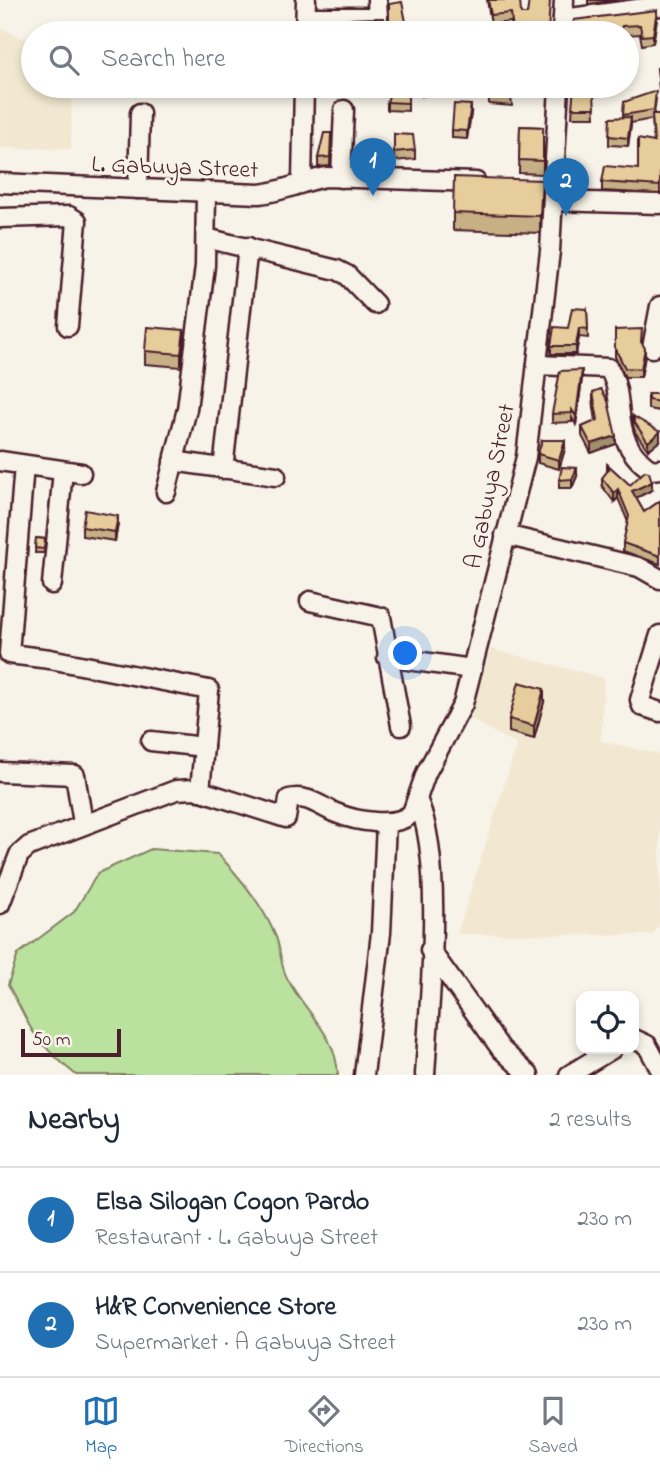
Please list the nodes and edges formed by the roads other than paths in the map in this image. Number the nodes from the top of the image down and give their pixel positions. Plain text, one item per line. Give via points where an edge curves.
1 (377, 0) edge
2 (564, 0) edge
3 (660, 6) edge
4 (306, 17) edge
5 (562, 21) edge
6 (586, 21) edge
7 (304, 98) edge
8 (558, 98) edge
9 (344, 110) dead end
10 (140, 113) dead end
11 (341, 178) junction
12 (302, 181) junction
13 (0, 183) edge
14 (499, 184) edge
15 (44, 185) junction
16 (138, 189) junction
17 (206, 191) junction
18 (549, 191) junction
19 (660, 204) edge
20 (45, 215) junction
21 (0, 218) edge
22 (206, 238) junction
23 (248, 247) junction
24 (375, 304) dead end
25 (660, 306) edge
26 (68, 326) dead end
27 (652, 348) dead end
28 (537, 365) junction
29 (0, 461) edge
30 (173, 461) junction
31 (24, 465) junction
32 (223, 469) junction
33 (660, 469) edge
34 (275, 476) dead end
35 (166, 492) dead end
36 (505, 535) junction
37 (660, 579) edge
38 (52, 584) dead end
39 (310, 601) dead end
40 (660, 635) edge
41 (387, 657) junction
42 (472, 669) junction
43 (660, 712) edge
44 (401, 726) dead end
45 (151, 741) dead end
46 (204, 747) junction
47 (0, 772) edge
48 (200, 791) junction
49 (417, 799) junction
50 (83, 823) junction
51 (386, 823) junction
52 (0, 904) edge
53 (430, 950) junction
54 (639, 1041) edge
55 (604, 1054) edge
56 (660, 1069) edge
57 (364, 1075) edge
58 (425, 1075) edge
59 (529, 1075) edge
60 (569, 1075) edge

1 - 4 street via 378,17
2 - 5 street
3 - 6 street
7 - 12 street
8 - 18 street, A Gabuya Street
9 - 11 street
10 - 16 street
11 - 12 street, L. Gabuya Street
11 - 14 street, L. Gabuya Street
12 - 17 street, L. Gabuya Street via 273,193
13 - 15 street, L. Gabuya Street
15 - 16 street, L. Gabuya Street
15 - 20 street
16 - 17 street, L. Gabuya Street
17 - 22 street
18 - 19 street
18 - 28 street, A Gabuya Street
20 - 21 street via 38,219
20 - 26 street via 74,217 78,225
22 - 23 street
22 - 30 street via 187,409
23 - 24 street via 337,270
23 - 32 street
25 - 27 street
28 - 33 street via 607,368 614,380 620,424 628,444 646,466
28 - 36 street, A Gabuya Street via 526,457
29 - 31 street
30 - 32 street
30 - 35 street
31 - 38 street via 72,472
31 - 46 street via 10,656 50,659 209,690
32 - 34 street
36 - 37 street via 639,567
36 - 42 street, A Gabuya Street
39 - 41 street via 381,617
40 - 43 street via 640,700 642,706
41 - 42 street
41 - 44 street
42 - 49 street, A Gabuya Street via 463,704
45 - 46 street
46 - 48 street
47 - 50 street via 75,775
48 - 50 street via 176,790
48 - 51 street via 286,818 293,798
49 - 51 street, A Gabuya Street via 408,817
49 - 53 street via 430,851
50 - 52 street via 19,855
51 - 57 street via 381,933
53 - 58 street
53 - 59 street via 501,1049
54 - 56 street via 647,1045
55 - 60 street

